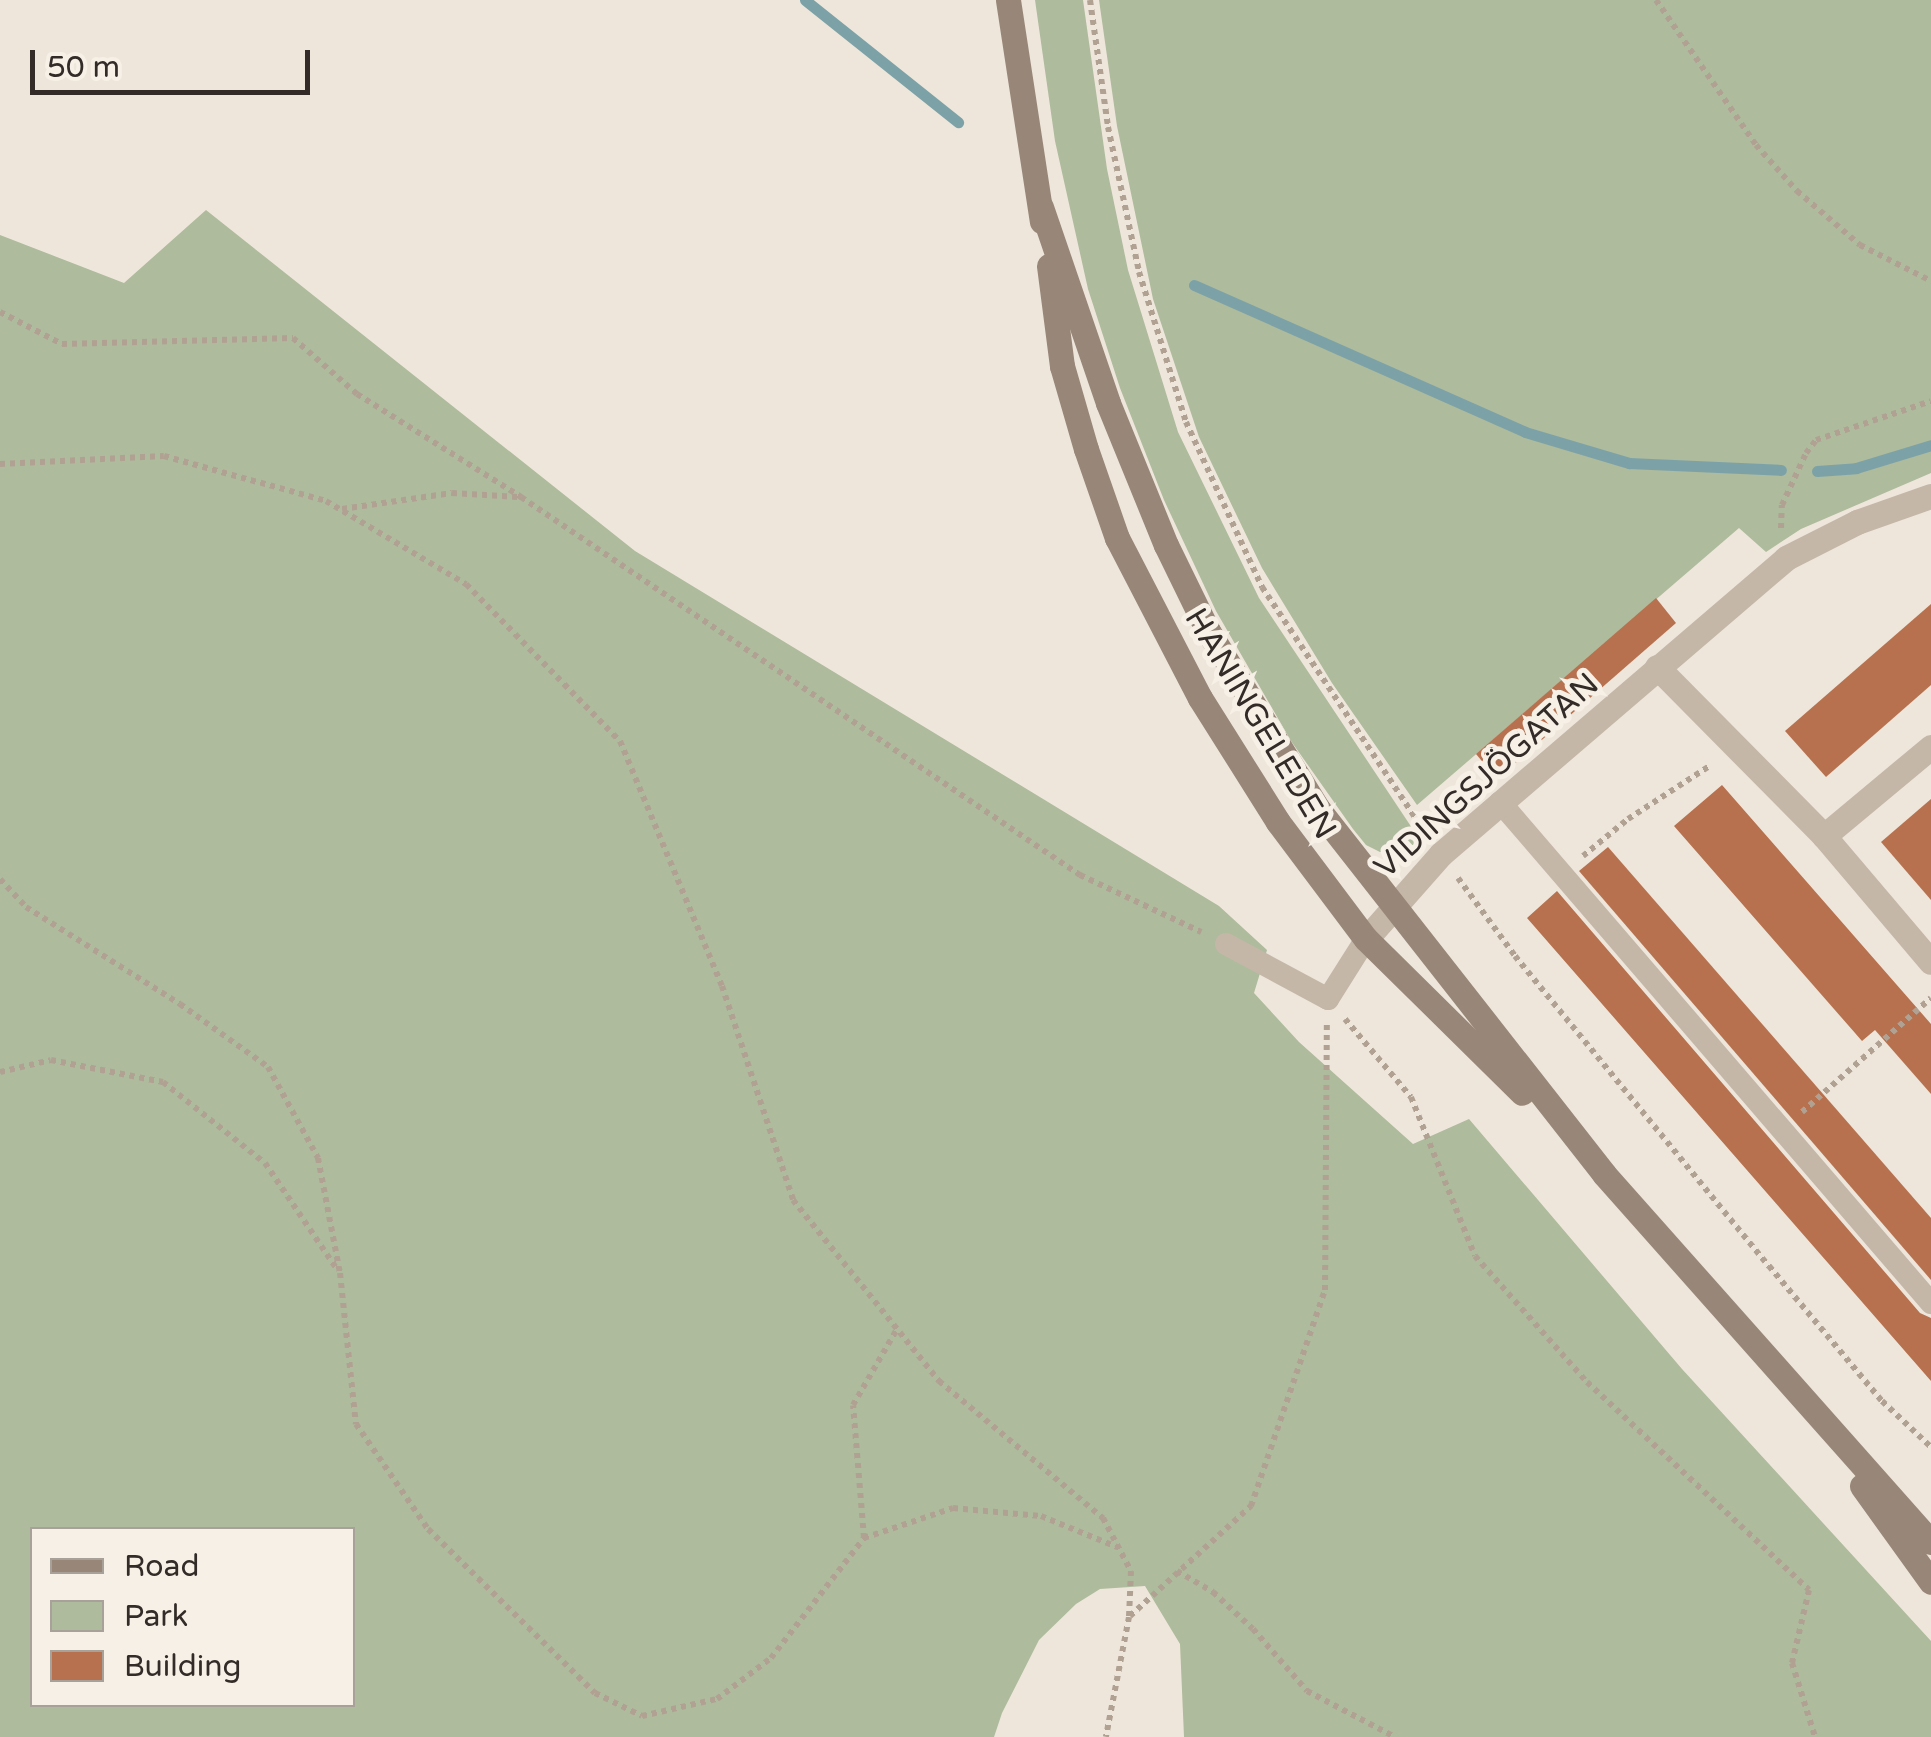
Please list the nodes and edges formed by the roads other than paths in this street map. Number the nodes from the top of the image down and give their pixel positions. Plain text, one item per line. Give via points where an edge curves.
1 (1008, 0) edge
2 (1040, 207) junction
3 (1931, 496) edge
4 (1657, 667) junction
5 (1931, 746) edge
6 (1500, 802) junction
7 (1824, 836) junction
8 (1391, 907) junction
9 (1366, 939) junction
10 (1226, 944) road end
11 (1931, 962) edge
12 (1604, 1174) junction
13 (1931, 1303) edge
14 (1782, 1377) junction
15 (1931, 1542) edge
16 (1931, 1582) edge

1 - 2 main road, HANINGELEDEN
2 - 8 main road, HANINGELEDEN via 1108,403 1208,632 1318,809
2 - 9 main road, HANINGELEDEN via 1062,366 1118,538 1235,758
3 - 4 street, VIDINGSJÖGATAN via 1857,522 1786,558
4 - 6 street, VIDINGSJÖGATAN
4 - 7 street
5 - 7 street
6 - 8 street, VIDINGSJÖGATAN
6 - 13 lane
7 - 11 street
8 - 9 street, VIDINGSJÖGATAN
8 - 12 main road, HANINGELEDEN
9 - 10 lane via 1328,999
9 - 12 main road, HANINGELEDEN
12 - 14 main road, HANINGELEDEN
14 - 15 main road, HANINGELEDEN
14 - 16 main road, HANINGELEDEN

